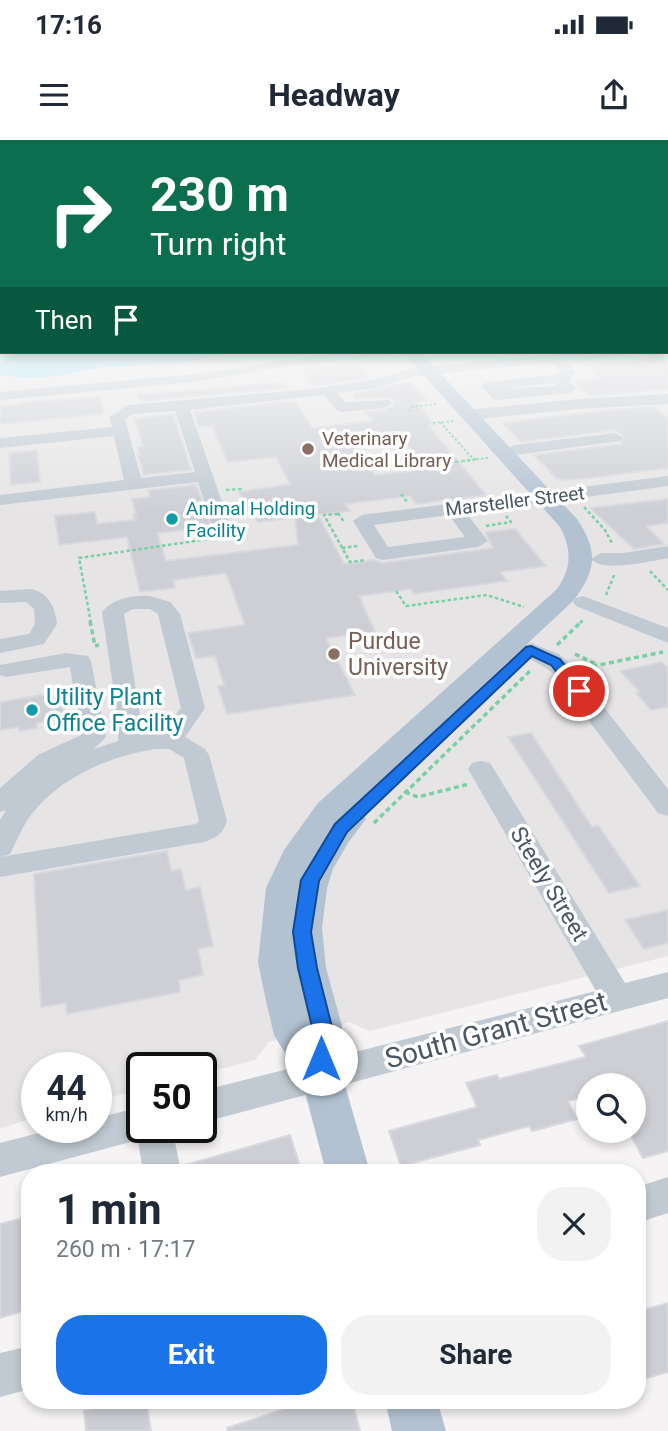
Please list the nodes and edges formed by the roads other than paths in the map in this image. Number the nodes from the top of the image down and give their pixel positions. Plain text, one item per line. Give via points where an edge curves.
1 (19, 394) edge
2 (289, 394) edge
3 (331, 394) edge
4 (455, 394) edge
5 (0, 396) edge
6 (668, 399) edge
7 (384, 402) dead end
8 (181, 406) junction
9 (341, 407) junction
10 (471, 416) junction
11 (351, 420) dead end
12 (120, 431) junction
13 (615, 438) dead end
14 (0, 443) edge
15 (514, 450) junction
16 (205, 476) junction
17 (668, 481) edge
18 (134, 484) junction
19 (560, 499) junction
20 (0, 500) edge
21 (459, 517) junction
22 (220, 522) dead end
23 (668, 552) edge
24 (611, 558) junction
25 (0, 597) edge
26 (590, 607) junction
27 (668, 636) edge
28 (544, 652) junction
29 (3, 658) edge
30 (168, 741) junction
31 (130, 746) junction
32 (476, 777) road end
33 (668, 807) edge
34 (6, 809) edge
35 (0, 846) edge
36 (0, 867) edge
37 (668, 985) edge
38 (617, 998) junction
39 (320, 1075) junction
40 (217, 1103) edge
41 (126, 1127) edge
42 (157, 1143) edge
43 (0, 1160) edge
44 (161, 1164) edge
45 (346, 1164) edge
46 (668, 1195) edge
47 (646, 1202) edge
48 (21, 1369) edge
49 (0, 1375) edge
50 (413, 1409) edge
51 (419, 1431) edge

1 - 5 street
2 - 8 street
3 - 9 street
4 - 10 main road
6 - 10 street
7 - 9 street
8 - 12 street via 128,410 117,417
8 - 16 street
9 - 11 street
10 - 15 main road
10 - 19 main road
12 - 14 street
12 - 18 street
13 - 15 street
15 - 19 main road
16 - 18 street
16 - 22 street
17 - 19 street, Marsteller Street
18 - 20 street
19 - 21 street, Marsteller Street
19 - 24 main road
19 - 39 main road via 583,551 576,581 329,811 288,878 277,962 294,1035
21 - 21 street, Marsteller Street via 478,541 383,554 367,528
23 - 24 street
24 - 26 main road via 595,580
25 - 29 street via 31,595 44,607 46,624 36,639
26 - 27 street
26 - 28 main road
28 - 33 street
28 - 39 main road via 341,828 310,880 302,932 322,1027
29 - 34 street via 80,661 94,737 30,774
30 - 31 street
30 - 31 street via 193,708 169,614 163,606 143,601 113,612 131,726
30 - 36 street via 196,755 214,821 211,827 204,832
31 - 34 street via 57,776
32 - 38 street, Steely Street
34 - 35 street
37 - 38 street, South Grant Street
38 - 39 street, South Grant Street
39 - 40 street, South Grant Street
39 - 45 main road
41 - 43 street
42 - 44 street
46 - 47 street
48 - 49 street
50 - 51 main road

